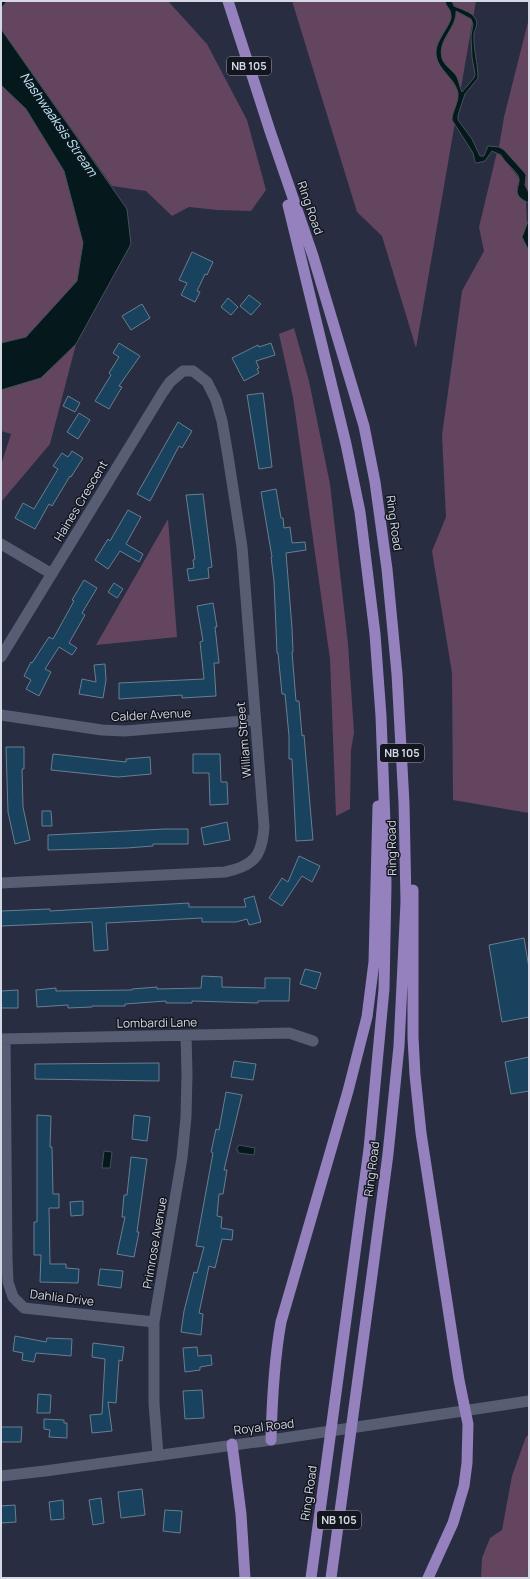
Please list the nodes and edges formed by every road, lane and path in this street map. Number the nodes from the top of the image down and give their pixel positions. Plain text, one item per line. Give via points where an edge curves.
1 (228, 1) edge
2 (270, 131) junction
3 (193, 371) joint
4 (1, 544) edge
5 (52, 574) junction
6 (1, 657) edge
7 (1, 715) edge
8 (381, 716) junction
9 (256, 720) junction
10 (404, 803) junction
11 (1, 883) edge
12 (186, 1035) junction
13 (3, 1039) edge
14 (313, 1041) dead end
15 (154, 1322) junction
16 (529, 1401) edge
17 (466, 1411) junction
18 (271, 1440) junction
19 (232, 1444) junction
20 (158, 1455) junction
21 (1, 1476) edge
22 (245, 1578) edge
23 (311, 1578) edge
24 (331, 1578) edge
25 (428, 1578) edge

1 - 2 highway, Ring Road / NB 105
2 - 8 highway, Ring Road / NB 105 via 360,512 375,634
2 - 10 highway, Ring Road / NB 105 via 313,256 364,426 387,569 397,674
3 - 5 street, Haines Crescent via 183,371 170,382
3 - 9 street, William Street via 207,382 222,421 242,547
4 - 5 street
5 - 6 street, Haines Crescent
7 - 9 street, Calder Avenue via 125,731
8 - 18 highway via 374,962 367,1017 281,1322 273,1380
8 - 23 highway, Ring Road / NB 105 via 386,854 384,989 369,1149
9 - 11 street, William Street via 263,843 255,859 240,869 225,872
10 - 17 highway via 413,890 415,1075 421,1133
10 - 24 highway, Ring Road / NB 105 via 406,902 399,1046 388,1154
12 - 13 street, Lombardi Lane
12 - 14 street, Lombardi Lane via 288,1033
12 - 15 street, Primrose Avenue via 187,1074 182,1158
13 - 15 street, Dahlia Drive via 7,1259 8,1282 12,1297 24,1308
15 - 20 street, Primrose Avenue via 154,1403
16 - 17 street, Royal Road
17 - 18 street, Royal Road
17 - 25 highway via 468,1440 464,1486 453,1523
18 - 19 street, Royal Road
19 - 20 street, Royal Road
19 - 22 highway via 241,1514
20 - 21 street, Royal Road

